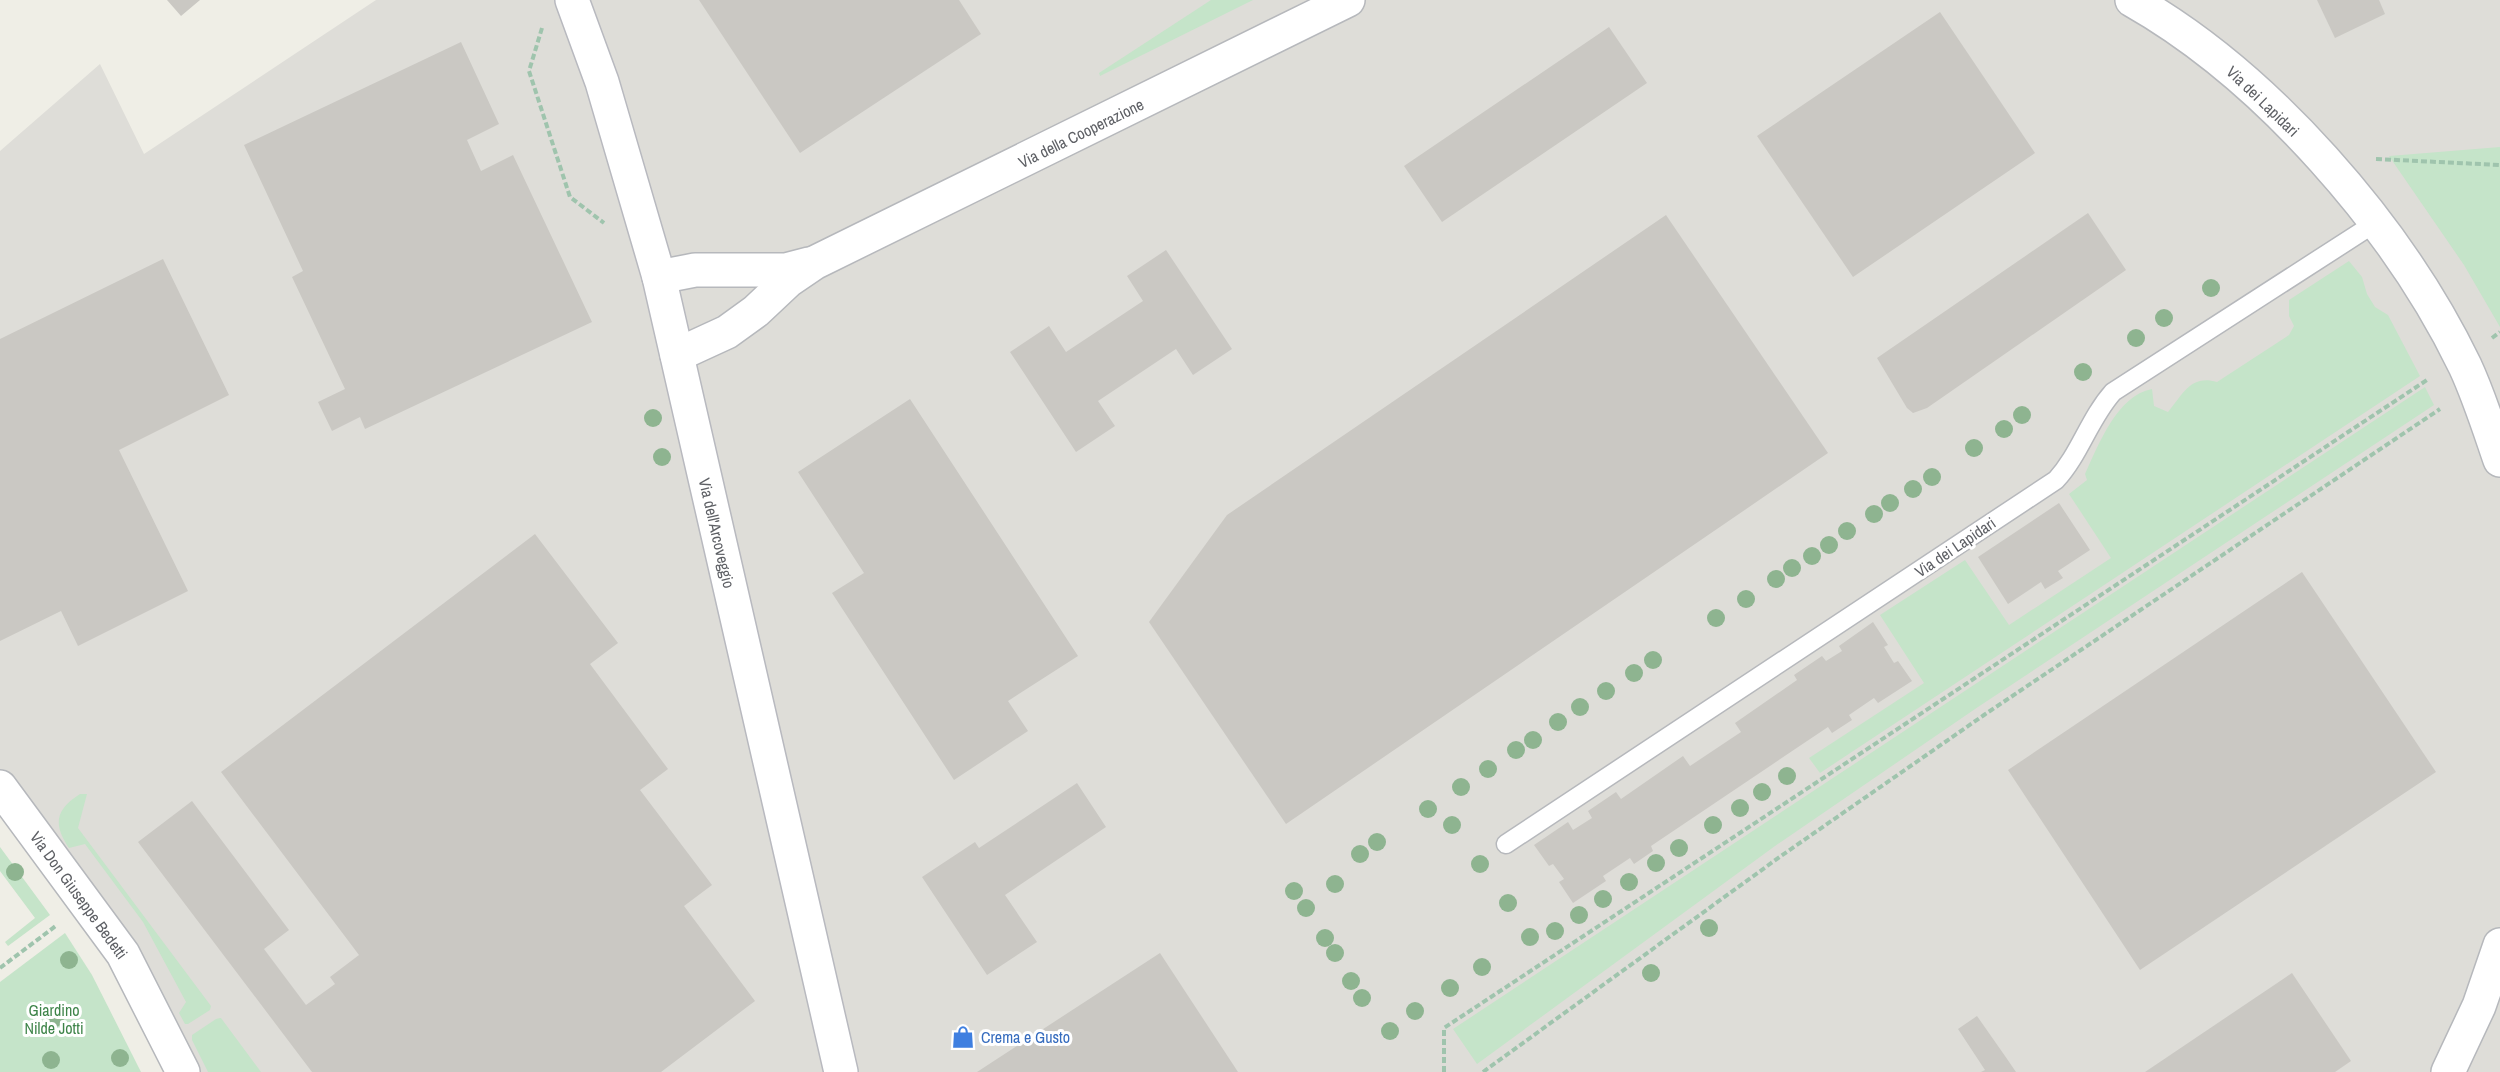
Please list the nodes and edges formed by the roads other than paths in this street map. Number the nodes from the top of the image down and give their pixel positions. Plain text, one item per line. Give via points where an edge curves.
1 (572, 0) edge
2 (1348, 0) edge
3 (2132, 0) edge
4 (2375, 223) junction
5 (814, 263) junction
6 (659, 277) junction
7 (677, 355) junction
8 (2500, 460) edge
9 (0, 787) edge
10 (1506, 844) dead end
11 (2500, 945) edge
12 (2489, 1008) edge
13 (183, 1072) edge
14 (841, 1072) edge
15 (2448, 1072) edge

1 - 6 street, Via dell'Arcoveggio via 602,82
2 - 5 street, Via della Cooperazione
3 - 4 street, Via dei Lapidari via 2210,51 2251,86 2336,174
4 - 8 street, Via dei Lapidari via 2412,274 2466,368
4 - 10 lane, Via dei Lapidari via 2113,392 2099,407 2069,466 2056,480
5 - 6 street, Via della Cooperazione via 786,270 715,268
5 - 7 street, Via della Cooperazione via 774,292 745,320
6 - 7 street, Via dell'Arcoveggio
7 - 14 street, Via dell'Arcoveggio
9 - 13 street, Via Don Giuseppe Bedetti via 123,954
11 - 12 street
12 - 15 street

